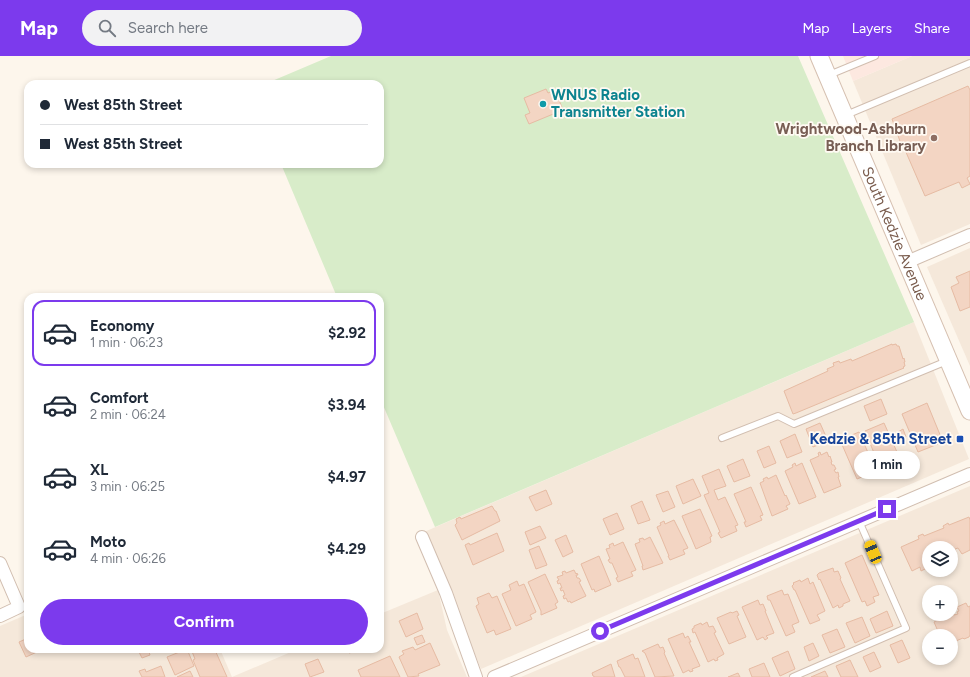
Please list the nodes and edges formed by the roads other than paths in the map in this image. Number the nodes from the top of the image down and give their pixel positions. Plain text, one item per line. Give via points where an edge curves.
1 (818, 56) edge
2 (875, 56) edge
3 (970, 63) edge
4 (827, 76) junction
5 (844, 116) junction
6 (970, 235) edge
7 (907, 262) junction
8 (948, 360) junction
9 (970, 411) edge
10 (722, 438) dead end
11 (970, 474) edge
12 (860, 521) junction
13 (422, 537) dead end
14 (0, 563) edge
15 (0, 616) edge
16 (476, 677) edge
17 (494, 677) edge
18 (793, 677) edge

1 - 4 main road, South Kedzie Avenue
2 - 4 lane
3 - 5 lane
4 - 5 main road, South Kedzie Avenue
5 - 7 main road, South Kedzie Avenue
6 - 7 street
7 - 8 main road, South Kedzie Avenue
8 - 9 main road, South Kedzie Avenue
8 - 10 lane via 794,424 778,416
11 - 12 street
12 - 17 street
12 - 18 lane via 906,628
13 - 16 street via 446,593
14 - 15 street via 19,607

